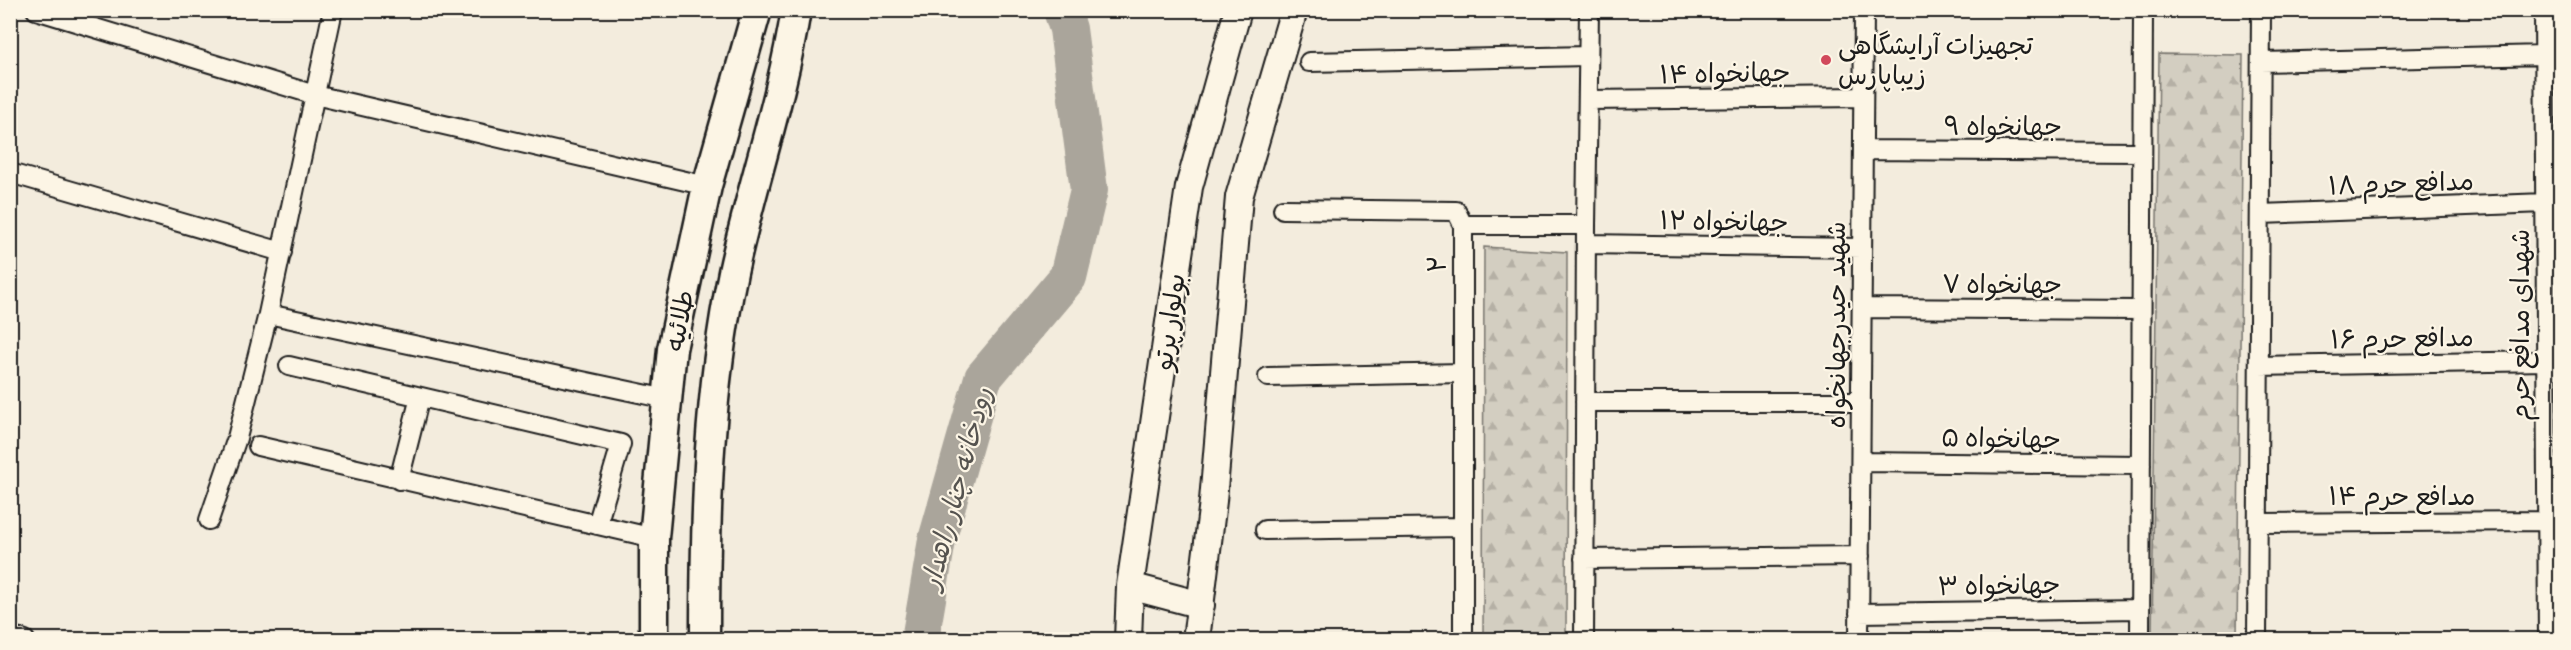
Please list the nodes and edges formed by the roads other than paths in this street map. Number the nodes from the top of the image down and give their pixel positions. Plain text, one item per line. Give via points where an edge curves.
1 (36, 10) edge
2 (333, 10) edge
3 (757, 10) edge
4 (796, 10) edge
5 (1238, 10) edge
6 (1294, 10) edge
7 (1589, 10) edge
8 (1864, 10) edge
9 (2143, 10) edge
10 (2261, 10) edge
11 (2544, 10) edge
12 (2544, 55) junction
13 (1588, 56) junction
14 (1309, 62) dead end
15 (2261, 62) junction
16 (315, 95) junction
17 (1863, 98) junction
18 (1588, 100) junction
19 (1863, 150) junction
20 (2142, 152) junction
21 (10, 173) edge
22 (707, 186) junction
23 (2545, 203) junction
24 (1283, 209) dead end
25 (2260, 214) junction
26 (1463, 225) junction
27 (1586, 225) junction
28 (1586, 244) junction
29 (1862, 248) junction
30 (282, 252) junction
31 (1862, 308) junction
32 (2141, 310) junction
33 (268, 314) junction
34 (2546, 361) junction
35 (289, 366) dead end
36 (2259, 366) junction
37 (1463, 373) junction
38 (1268, 377) dead end
39 (420, 397) junction
40 (667, 399) junction
41 (1585, 402) junction
42 (1861, 402) junction
43 (258, 446) dead end
44 (1860, 462) junction
45 (2141, 465) junction
46 (399, 480) junction
47 (209, 520) dead end
48 (2547, 521) junction
49 (2258, 523) junction
50 (597, 525) junction
51 (1463, 527) junction
52 (1265, 530) dead end
53 (654, 538) junction
54 (1860, 556) junction
55 (1584, 559) junction
56 (1130, 586) junction
57 (1201, 605) junction
58 (2140, 609) junction
59 (1859, 613) junction
60 (10, 635) edge
61 (25, 639) edge
62 (654, 639) edge
63 (705, 639) edge
64 (1128, 639) edge
65 (1196, 639) edge
66 (1463, 639) edge
67 (1584, 639) edge
68 (1859, 639) edge
69 (2140, 639) edge
70 (2257, 639) edge
71 (2547, 639) edge

1 - 16 street
2 - 16 street
3 - 22 main road, طلائیه
4 - 63 main road, طلائیه via 789,56 733,273 713,393 705,539
5 - 56 main road, بولوار پرتو via 1189,187
6 - 57 main road via 1239,197
7 - 13 street
8 - 17 street, شهید حیدرجهانخواه
9 - 20 street
10 - 15 street
11 - 12 street, شهدای مدافع حرم
12 - 15 street
12 - 23 street, شهدای مدافع حرم
13 - 14 street
13 - 18 street
15 - 25 street
16 - 22 street
16 - 30 street
17 - 18 street, جهانخواه ۱۴
17 - 19 street, شهید حیدرجهانخواه
18 - 27 street
19 - 20 street, جهانخواه ۹
19 - 29 street, شهید حیدرجهانخواه
20 - 32 street
21 - 30 street
22 - 40 main road, طلائیه via 672,349
23 - 25 street, مدافع حرم ۱۸
23 - 34 street, شهدای مدافع حرم
24 - 26 street via 1456,211
25 - 36 street
26 - 27 street, ۲
26 - 37 street, ۲
27 - 28 street
28 - 29 street, جهانخواه ۱۲
28 - 41 street
29 - 31 street, شهید حیدرجهانخواه
30 - 33 street
31 - 32 street, جهانخواه ۷
31 - 42 street, شهید حیدرجهانخواه
32 - 45 street
33 - 40 street
33 - 47 street via 237,438
34 - 36 street, مدافع حرم ۱۶
34 - 48 street, شهدای مدافع حرم
35 - 39 street
36 - 49 street
37 - 38 street
37 - 51 street, ۲
39 - 46 street
39 - 50 street via 621,444
40 - 53 main road, طلائیه
41 - 42 street
41 - 55 street
42 - 44 street, شهید حیدرجهانخواه
43 - 46 street
44 - 45 street, جهانخواه ۵
44 - 54 street, شهید حیدرجهانخواه
45 - 58 street
46 - 50 street
48 - 49 street, مدافع حرم ۱۴
48 - 71 street, شهدای مدافع حرم
49 - 70 street
50 - 53 street
51 - 52 street
51 - 66 street, ۲
53 - 62 main road, طلائیه
54 - 55 street
54 - 59 street, شهید حیدرجهانخواه
55 - 67 street
56 - 57 main road
56 - 64 main road, بولوار پرتو
57 - 65 main road
58 - 59 street, جهانخواه ۳
58 - 69 street
59 - 68 street, شهید حیدرجهانخواه
60 - 61 street

